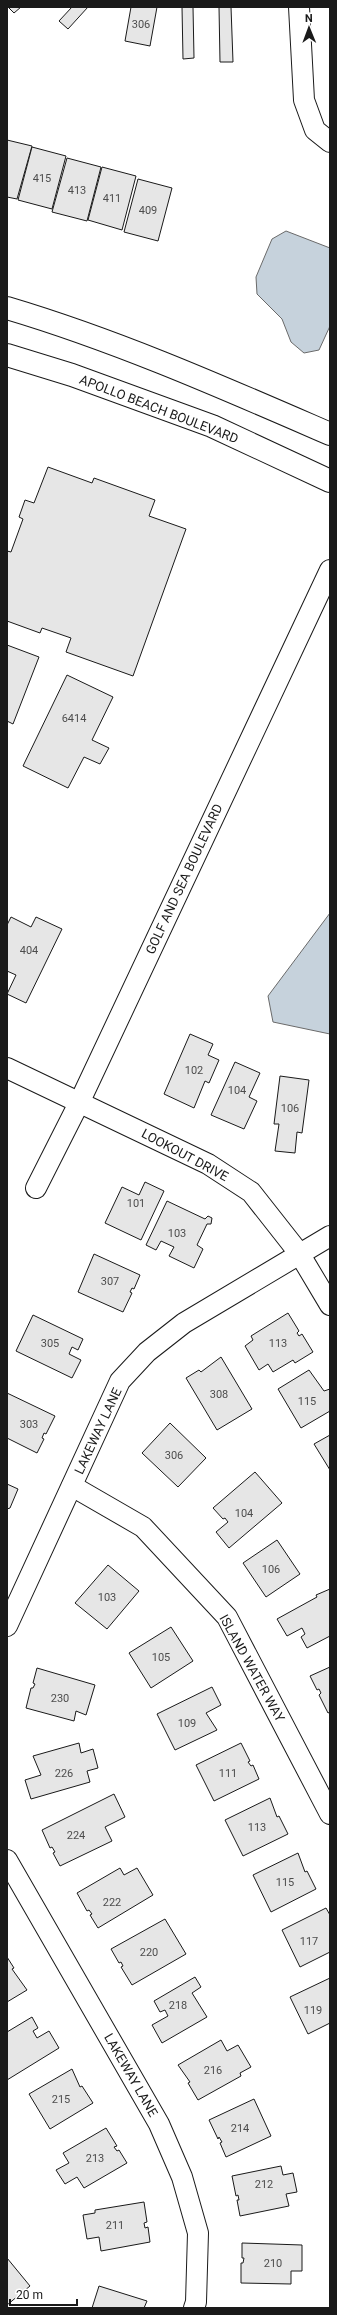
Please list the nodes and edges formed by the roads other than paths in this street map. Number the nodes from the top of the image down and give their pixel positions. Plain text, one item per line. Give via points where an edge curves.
1 (299, 7) edge
2 (322, 136) edge
3 (7, 308) edge
4 (7, 355) edge
5 (330, 434) edge
6 (330, 481) edge
7 (330, 570) edge
8 (7, 1068) edge
9 (80, 1101) junction
10 (36, 1188) dead end
11 (330, 1236) edge
12 (299, 1253) junction
13 (330, 1305) edge
14 (72, 1486) junction
15 (7, 1626) edge
16 (330, 1814) edge
17 (7, 1860) edge
18 (194, 2308) edge

1 - 2 street via 304,100
3 - 5 main road via 61,324 168,364
4 - 6 main road, APOLLO BEACH BOULEVARD via 72,375 212,426
7 - 9 street, GOLF AND SEA BOULEVARD
8 - 9 street, LOOKOUT DRIVE
9 - 10 street, GOLF AND SEA BOULEVARD
9 - 12 street, LOOKOUT DRIVE via 208,1164 251,1192
11 - 12 street, LAKEWAY LANE
12 - 13 street, LOOKOUT DRIVE
12 - 14 street, LAKEWAY LANE via 184,1323 147,1352 120,1381
14 - 15 street, LAKEWAY LANE
14 - 16 street, ISLAND WATER WAY via 143,1527 227,1617
17 - 18 street, LAKEWAY LANE via 159,2124 182,2177 198,2233

